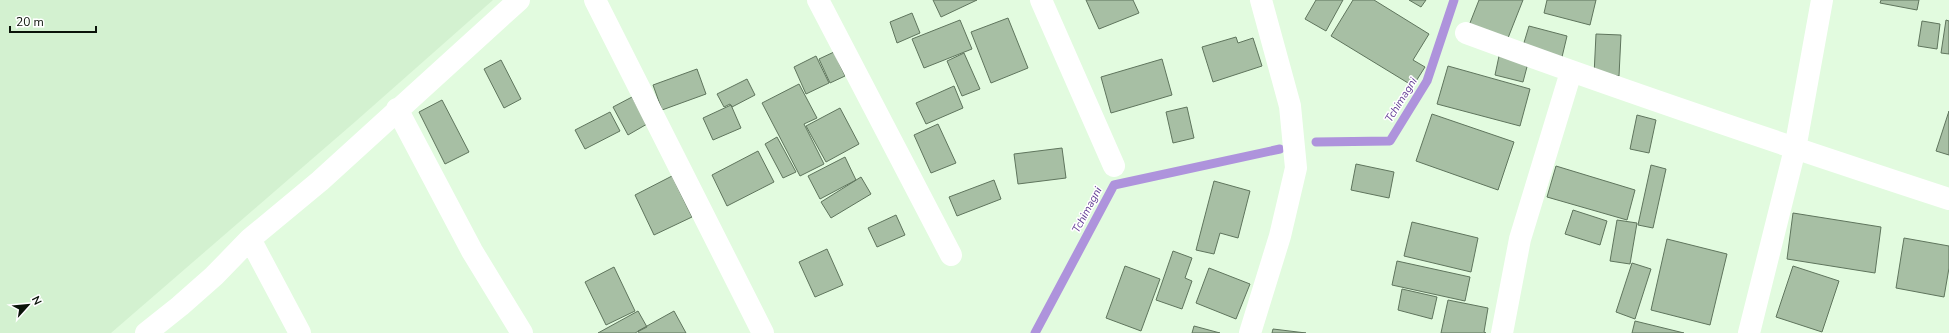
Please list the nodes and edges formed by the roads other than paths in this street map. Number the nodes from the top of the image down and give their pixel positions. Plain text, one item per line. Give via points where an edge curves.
1 (519, 0) edge
2 (595, 0) edge
3 (818, 0) edge
4 (1041, 0) edge
5 (1261, 0) edge
6 (1822, 0) edge
7 (1466, 34) dead end
8 (1571, 72) junction
9 (397, 109) junction
10 (1795, 149) junction
11 (1114, 166) dead end
12 (1949, 199) edge
13 (250, 239) junction
14 (951, 255) dead end
15 (146, 333) edge
16 (300, 333) edge
17 (522, 333) edge
18 (762, 333) edge
19 (1250, 333) edge
20 (1502, 333) edge
21 (1750, 333) edge

1 - 9 street
2 - 18 street
3 - 14 street
4 - 11 street
5 - 19 street via 1290,106 1296,168 1280,236
6 - 10 street
7 - 8 street
8 - 10 street
8 - 20 street via 1520,239
9 - 13 street via 320,180
9 - 17 street via 472,251
10 - 12 street
10 - 21 street
13 - 15 street via 180,306
13 - 16 street

